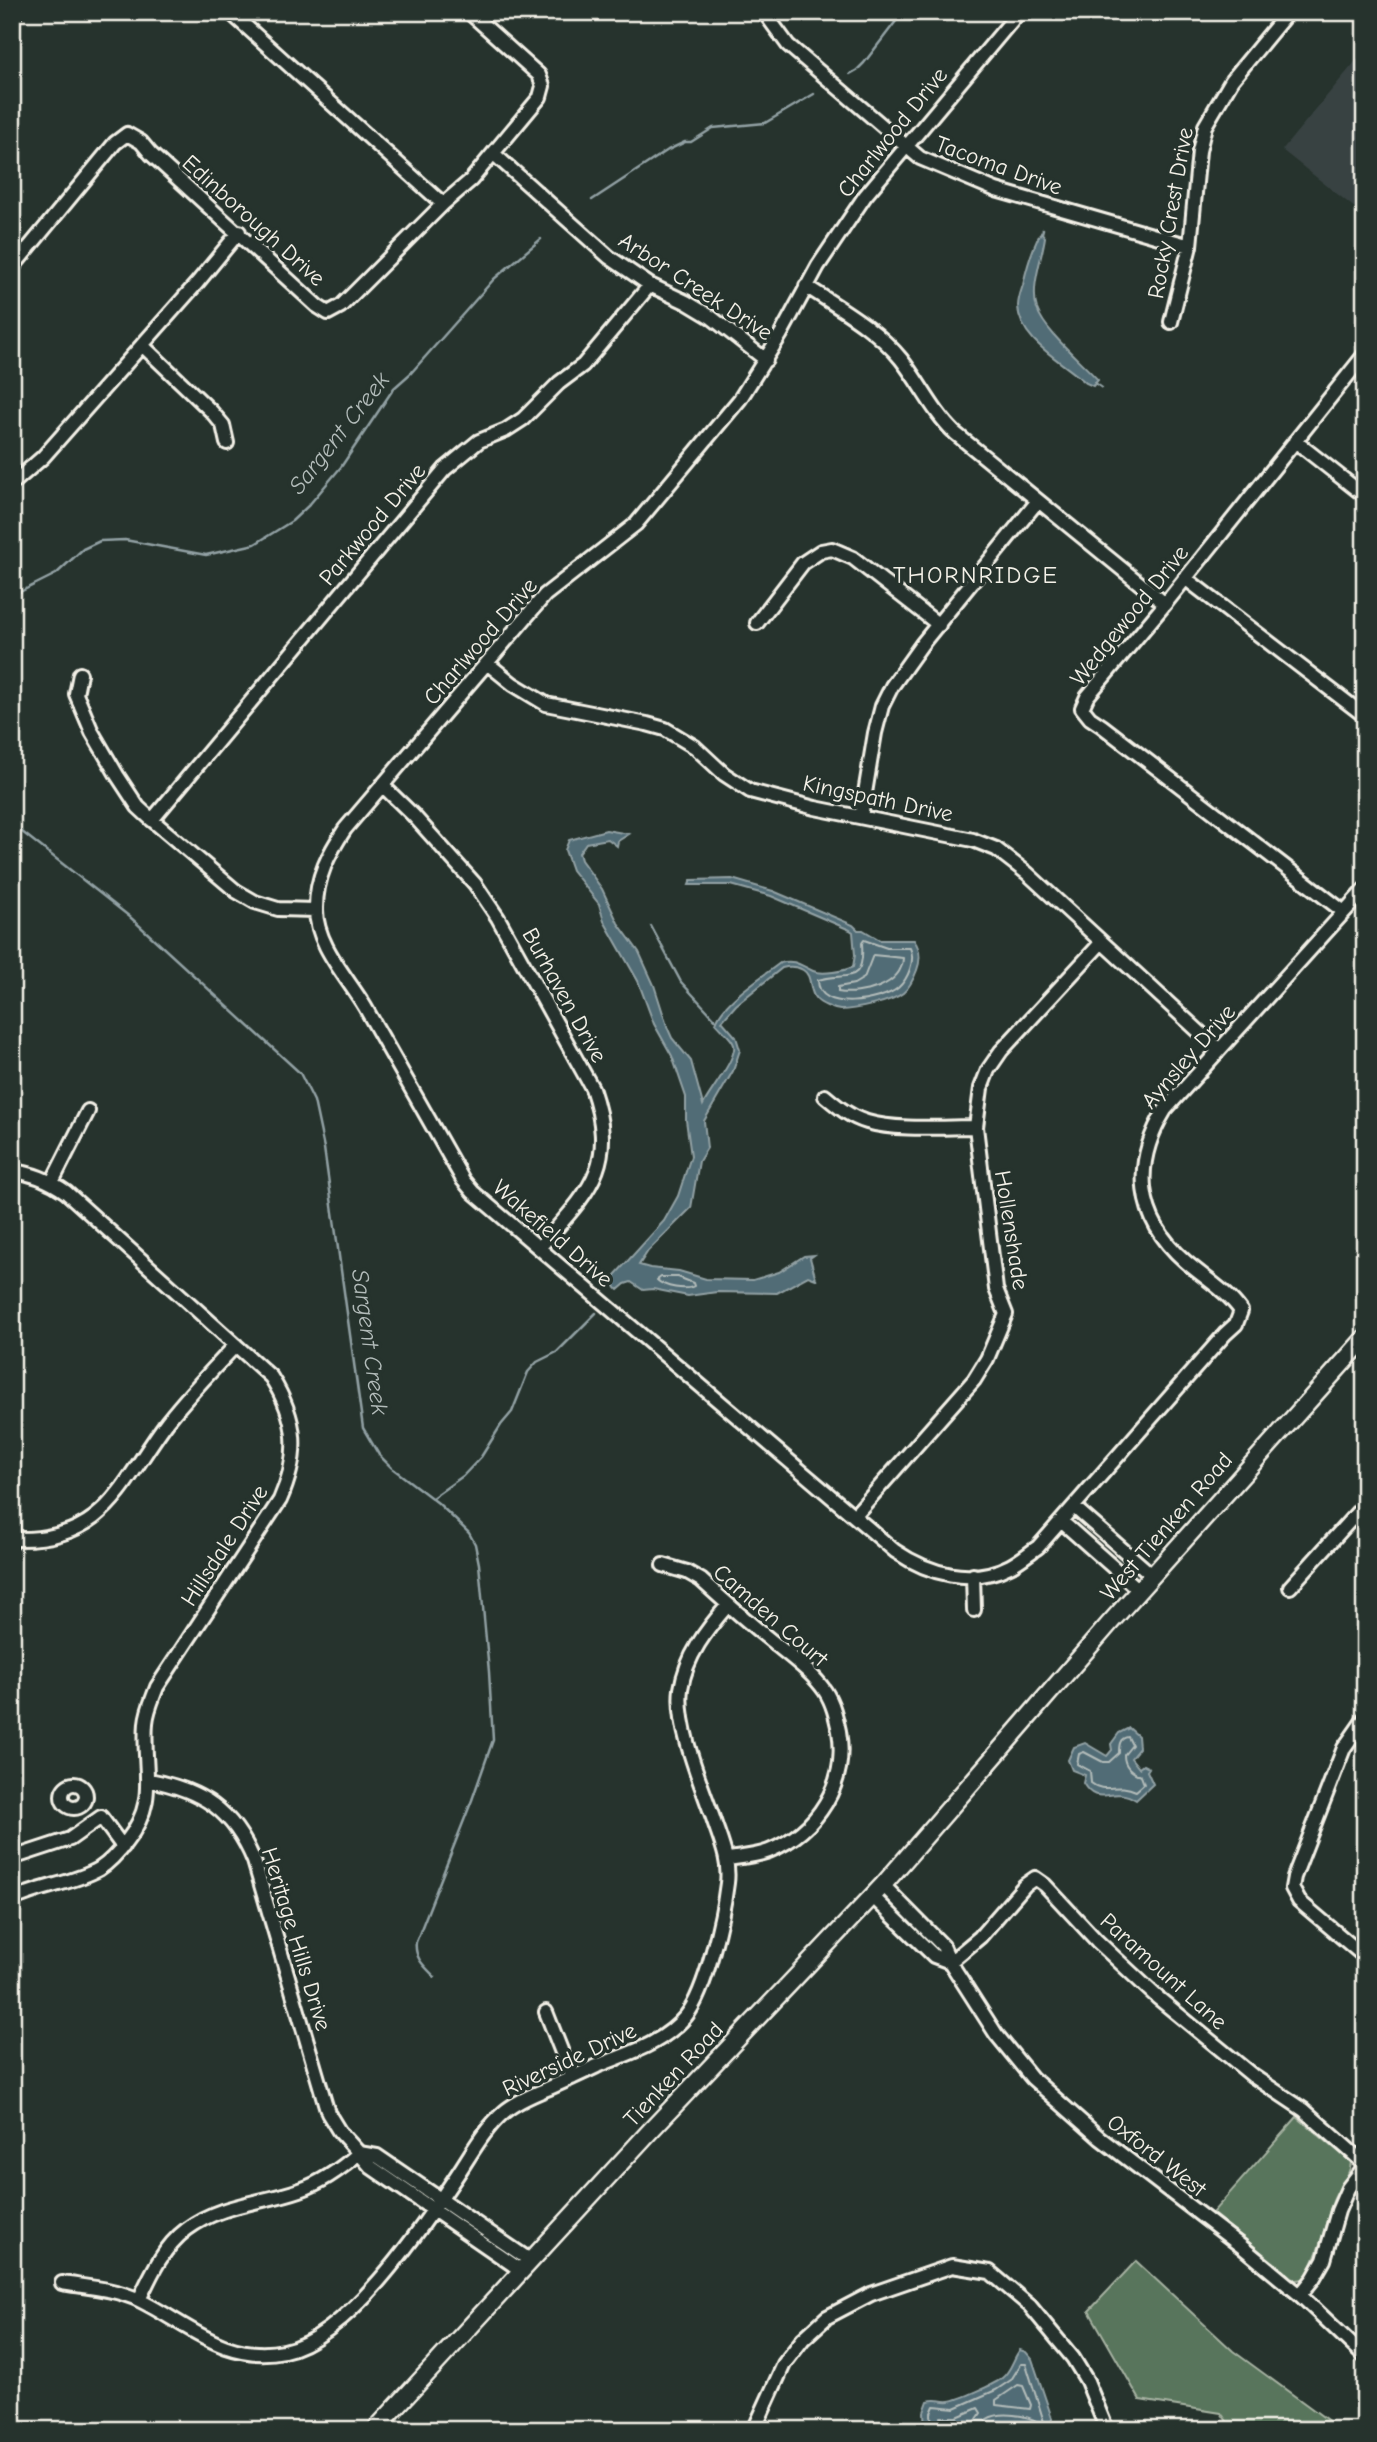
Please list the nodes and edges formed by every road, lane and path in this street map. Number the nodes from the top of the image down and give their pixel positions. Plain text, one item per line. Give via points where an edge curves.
1 (16, 12) edge
2 (230, 12) edge
3 (469, 12) edge
4 (764, 12) edge
5 (1019, 12) edge
6 (1288, 12) edge
7 (12, 18) edge
8 (906, 147) junction
9 (494, 154) junction
10 (443, 204) junction
11 (239, 232) junction
12 (1190, 246) junction
13 (12, 268) edge
14 (650, 285) junction
15 (806, 286) junction
16 (1171, 322) dead end
17 (142, 345) junction
18 (1365, 354) edge
19 (766, 360) junction
20 (1295, 441) junction
21 (228, 443) dead end
22 (12, 484) edge
23 (1365, 496) edge
24 (1037, 502) junction
25 (1185, 578) junction
26 (1165, 604) junction
27 (757, 623) dead end
28 (939, 625) junction
29 (488, 663) junction
30 (80, 674) dead end
31 (1365, 716) edge
32 (382, 785) junction
33 (861, 817) junction
34 (152, 820) junction
35 (1365, 889) edge
36 (315, 910) junction
37 (1344, 912) junction
38 (1101, 943) junction
39 (1219, 1050) junction
40 (825, 1096) dead end
41 (88, 1111) dead end
42 (976, 1127) junction
43 (12, 1171) edge
44 (52, 1182) junction
45 (539, 1248) junction
46 (236, 1345) junction
47 (1362, 1347) edge
48 (1365, 1504) edge
49 (1074, 1507) junction
50 (854, 1516) junction
51 (1061, 1521) junction
52 (12, 1522) edge
53 (13, 1541) edge
54 (663, 1565) dead end
55 (973, 1576) junction
56 (1153, 1576) junction
57 (1290, 1587) dead end
58 (1139, 1590) junction
59 (728, 1605) junction
60 (974, 1610) dead end
61 (1365, 1718) edge
62 (1003, 1746) joint
63 (149, 1780) junction
64 (86, 1799) dead end
65 (101, 1817) junction
66 (123, 1847) junction
67 (12, 1858) edge
68 (727, 1859) junction
69 (877, 1890) junction
70 (12, 1900) edge
71 (1365, 1957) edge
72 (950, 1962) junction
73 (546, 2012) dead end
74 (572, 2078) junction
75 (359, 2153) junction
76 (1365, 2165) edge
77 (437, 2205) junction
78 (527, 2266) junction
79 (62, 2283) dead end
80 (1300, 2295) junction
81 (139, 2300) junction
82 (1365, 2357) edge
83 (375, 2430) edge
84 (754, 2430) edge
85 (1107, 2430) edge

1 - 7 street
2 - 10 street
3 - 9 street, Edinborough Drive via 539,75 543,86 533,107
4 - 8 street, Tacoma Drive via 788,45
5 - 8 street, Charlwood Drive
6 - 12 street, Rocky Crest Drive via 1233,80 1205,126
8 - 12 street, Tacoma Drive via 920,158 996,190
8 - 15 street, Charlwood Drive via 845,224
9 - 10 street, Edinborough Drive
9 - 14 street, Arbor Creek Drive via 608,257
10 - 11 street, Edinborough Drive via 341,306 328,313
11 - 13 street, Edinborough Drive via 127,134
11 - 17 street
12 - 16 street, Rocky Crest Drive
14 - 19 street, Arbor Creek Drive via 695,307
14 - 34 street, Parkwood Drive via 583,365 523,419 464,451 446,469
15 - 19 street, Arbor Creek Drive
15 - 24 street via 883,339 920,384 942,421
17 - 21 street via 211,411 223,425
17 - 22 street via 43,457
18 - 20 street, Wedgewood Drive
19 - 29 street, Charlwood Drive via 740,399 636,524 545,595
20 - 23 street
20 - 25 street, Wedgewood Drive
24 - 26 street
24 - 28 street
25 - 26 street, Wedgewood Drive
25 - 31 street
26 - 37 street, Wedgewood Drive via 1087,696 1083,708 1090,718
27 - 28 street via 803,563 832,549 853,558
28 - 33 street via 899,675 882,706
29 - 32 street, Charlwood Drive
29 - 33 street, Kingspath Drive via 546,704 665,729 750,791
30 - 34 street via 76,694 89,724 117,775
32 - 36 street, Charlwood Drive via 330,852 319,878
32 - 45 street, Burhaven Drive via 475,884 592,1088 601,1115 599,1161 591,1184
33 - 38 street, Kingspath Drive via 996,849
34 - 36 street via 255,902 278,909
35 - 37 street, Aynsley Drive
36 - 45 street, Wakefield Drive via 336,967 360,998 463,1180
37 - 39 street, Aynsley Drive
38 - 39 street, Kingspath Drive
38 - 42 street, Hollenshade via 988,1070
39 - 49 street, Aynsley Drive via 1152,1131 1142,1183 1153,1221 1164,1239 1241,1311 1236,1324
40 - 42 street via 867,1122
41 - 44 street
42 - 50 street, Hollenshade via 996,1289 1006,1314 974,1380
43 - 44 street, Hillsdale Drive
44 - 46 street, Hillsdale Drive
45 - 50 street, Wakefield Drive
46 - 53 street via 168,1421 112,1502 91,1521 55,1537
46 - 63 street, Hillsdale Drive via 282,1393 294,1427 292,1465 280,1500 157,1687 146,1721
47 - 56 street, West Tienken Road
48 - 57 street
49 - 51 street, Aynsley Drive
49 - 56 street
50 - 55 street, Wakefield Drive via 914,1563 934,1572
51 - 55 street, Aynsley Drive via 1038,1547 1009,1566
51 - 58 street
52 - 53 street
54 - 59 street, Camden Court via 701,1580
55 - 60 street
56 - 58 street, West Tienken Road
58 - 62 street, West Tienken Road
59 - 68 street, Riverside Drive via 695,1649 686,1670 681,1705 690,1748
59 - 68 street, Camden Court via 814,1677 832,1705 841,1745 835,1786 816,1818 768,1851
61 - 71 street via 1344,1748 1292,1888 1299,1901
62 - 69 street, Tienken Road
63 - 66 street, Hillsdale Drive via 143,1814
63 - 75 street, Heritage Hills Drive via 200,1795 225,1814 246,1842 328,2113
64 - 65 street
65 - 66 street
65 - 67 street via 70,1839
66 - 70 street, Hillsdale Drive via 98,1869
68 - 74 street, Riverside Drive via 724,1899 702,1987 687,2015 663,2038
69 - 72 street, Oxford West via 934,1956
69 - 78 street, Tienken Road
72 - 76 street, Paramount Lane via 1035,1878 1157,1997 1253,2076 1304,2110
72 - 80 street, Oxford West via 1009,2053 1032,2078
73 - 74 street
74 - 77 street, Riverside Drive via 505,2111
75 - 77 street, Heritage Hills Drive via 377,2156
75 - 81 street via 318,2183 225,2210 186,2229 167,2249
76 - 80 street via 1338,2211 1324,2260
77 - 78 street, Heritage Hills Drive
77 - 81 street, Riverside Drive via 342,2318 295,2348 241,2353 205,2339
78 - 83 street, Tienken Road
79 - 81 street, Riverside Drive
80 - 82 street, Oxford West
84 - 85 street via 784,2364 827,2317 871,2294 952,2266 990,2272 1030,2306 1073,2358

